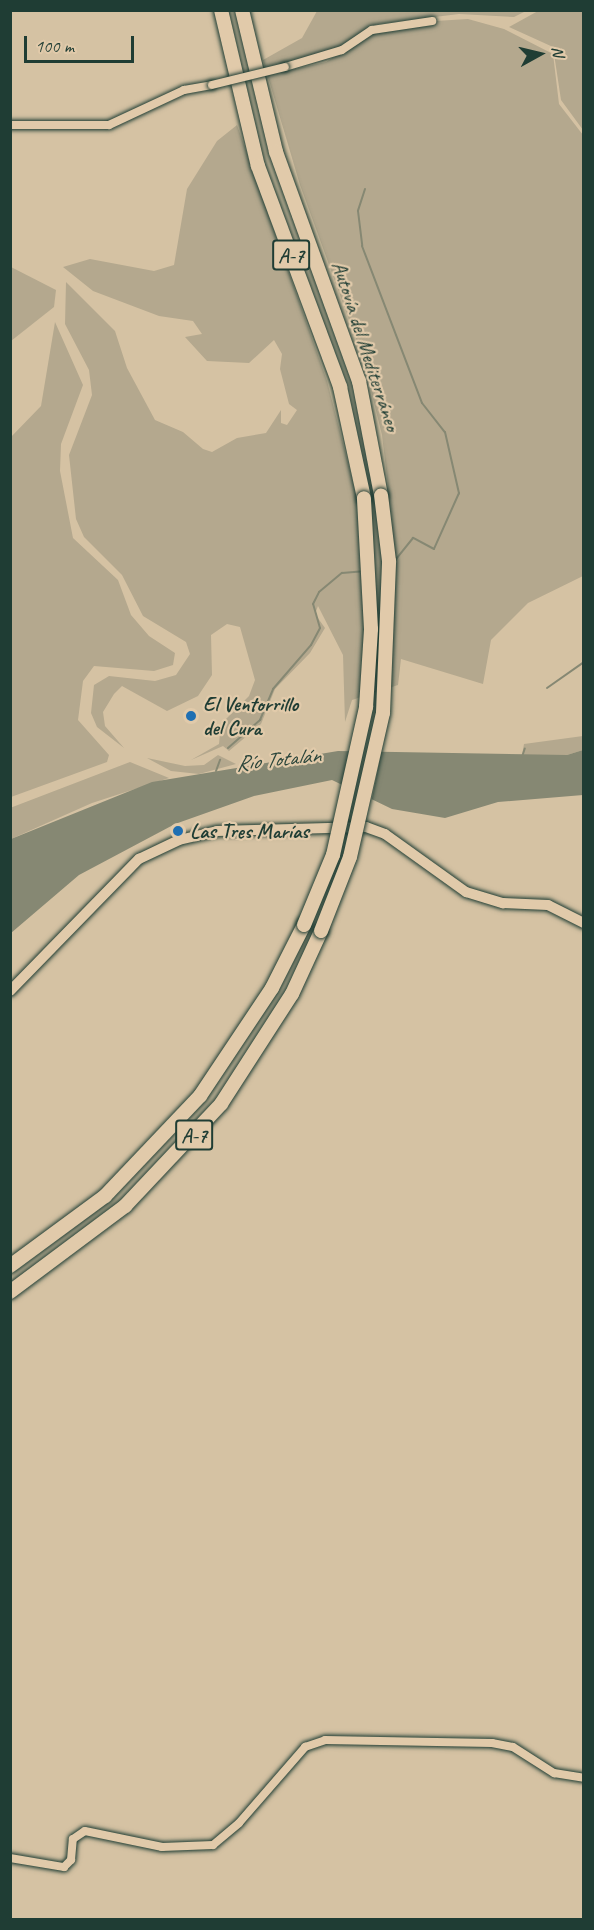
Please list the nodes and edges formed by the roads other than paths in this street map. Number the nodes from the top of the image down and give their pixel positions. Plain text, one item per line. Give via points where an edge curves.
1 (221, 10) edge
2 (242, 10) edge
3 (432, 21) dead end
4 (11, 126) edge
5 (584, 923) edge
6 (10, 991) edge
7 (10, 1266) edge
8 (10, 1292) edge
9 (584, 1778) edge
10 (10, 1858) edge

1 - 7 highway, Autovía del Mediterráneo / A-7, bridge via 258,166 340,387 364,498 371,629 366,707 333,855 272,988 200,1096 105,1196
2 - 8 highway, Autovía del Mediterráneo / A-7, bridge via 276,152 360,381 389,561 383,713 350,857 292,994 221,1104 125,1206
3 - 4 street, bridge via 372,30 342,50 285,68 184,90 109,125
5 - 6 street via 548,905 503,903 466,892 386,834 357,826 193,835 154,850 125,870
9 - 10 street via 554,1773 513,1747 492,1743 325,1740 305,1747 213,1845 162,1847 85,1831 73,1839 71,1860 64,1867

